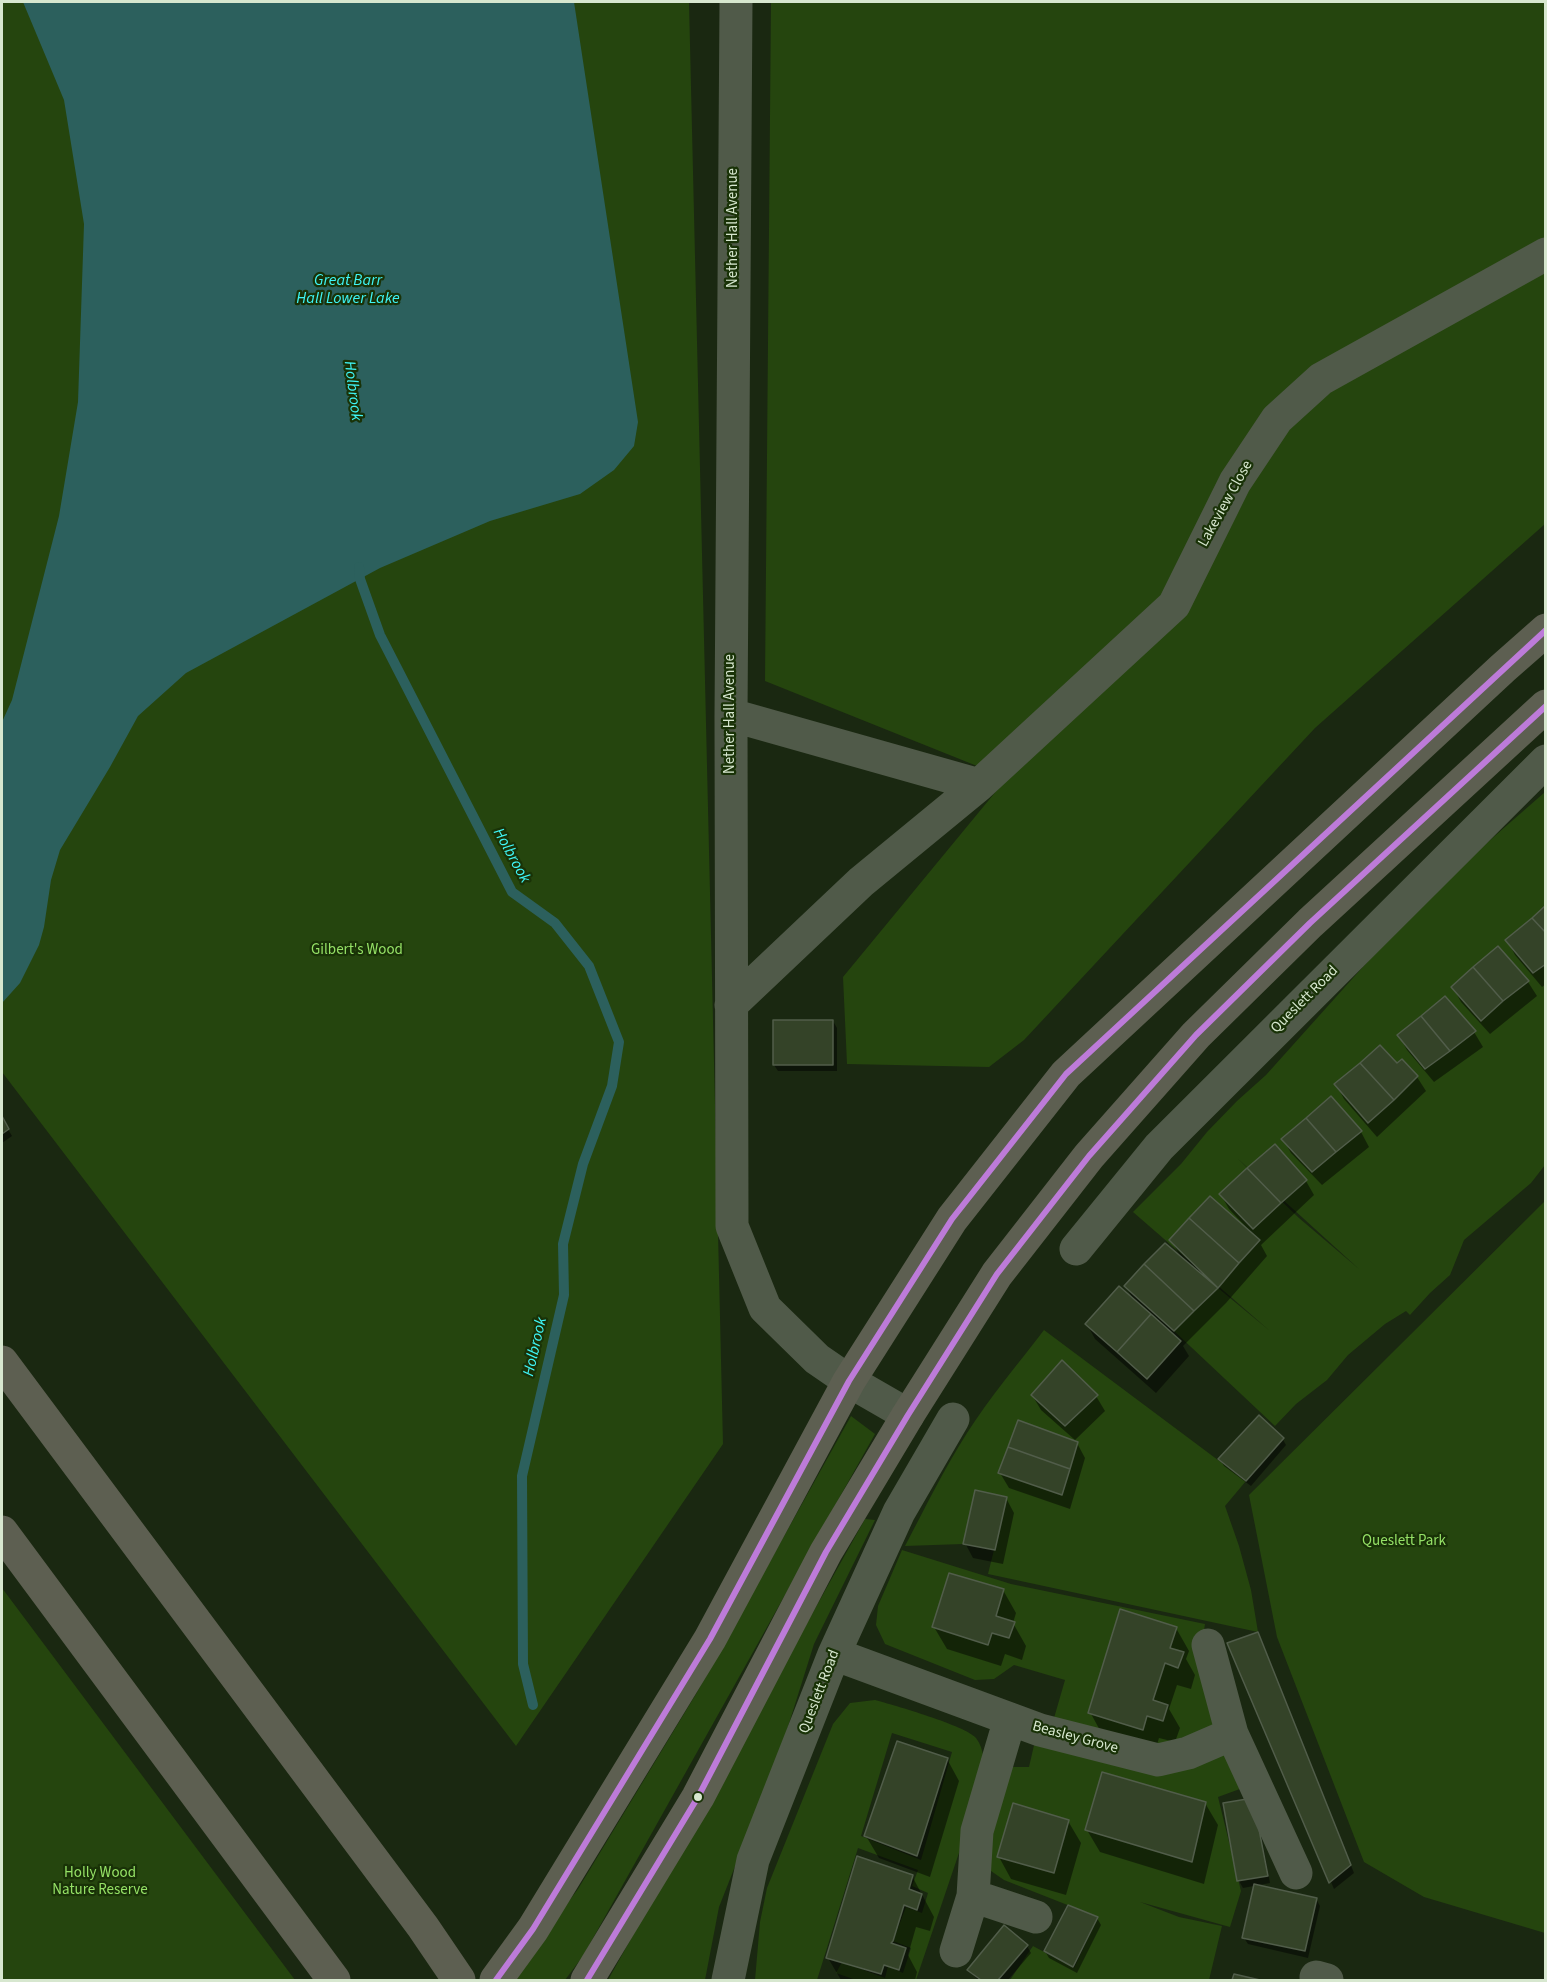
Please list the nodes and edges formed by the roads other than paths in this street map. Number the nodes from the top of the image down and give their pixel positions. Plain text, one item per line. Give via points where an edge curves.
1 (736, 2) edge
2 (1545, 254) edge
3 (1545, 630) edge
4 (1545, 706) edge
5 (731, 715) junction
6 (1545, 761) edge
7 (979, 785) junction
8 (731, 1005) junction
9 (1076, 1249) dead end
10 (2, 1362) edge
11 (849, 1381) junction
12 (908, 1415) junction
13 (953, 1419) dead end
14 (2, 1532) edge
15 (1208, 1645) dead end
16 (834, 1654) junction
17 (1010, 1719) junction
18 (1232, 1734) junction
19 (1296, 1873) dead end
20 (973, 1896) junction
21 (1036, 1917) dead end
22 (956, 1951) dead end
23 (334, 1980) edge
24 (459, 1980) edge
25 (496, 1980) edge
26 (587, 1980) edge
27 (728, 1980) edge

1 - 5 street, Nether Hall Avenue
2 - 7 street, Lakeview Close via 1321,379 1277,419 1235,482 1174,605
3 - 11 highway via 1066,1074 952,1219
4 - 12 highway via 1310,922 1196,1035 1089,1156 997,1274
5 - 7 street
5 - 8 street, Nether Hall Avenue
6 - 9 street, Queslett Road via 1159,1147
7 - 8 street, Lakeview Close via 861,882
8 - 11 street, Nether Hall Avenue via 732,1226 765,1308 817,1359
10 - 24 highway
11 - 12 street, Nether Hall Avenue
11 - 25 highway via 710,1639 533,1929
12 - 26 highway via 826,1552 698,1797
13 - 16 street, Queslett Road via 899,1512
14 - 23 highway
15 - 18 street
16 - 17 street, Beasley Grove
16 - 27 street, Queslett Road via 753,1860
17 - 18 street, Beasley Grove via 1158,1760 1188,1753
17 - 20 street via 977,1831
18 - 19 street
20 - 21 street
20 - 22 street

